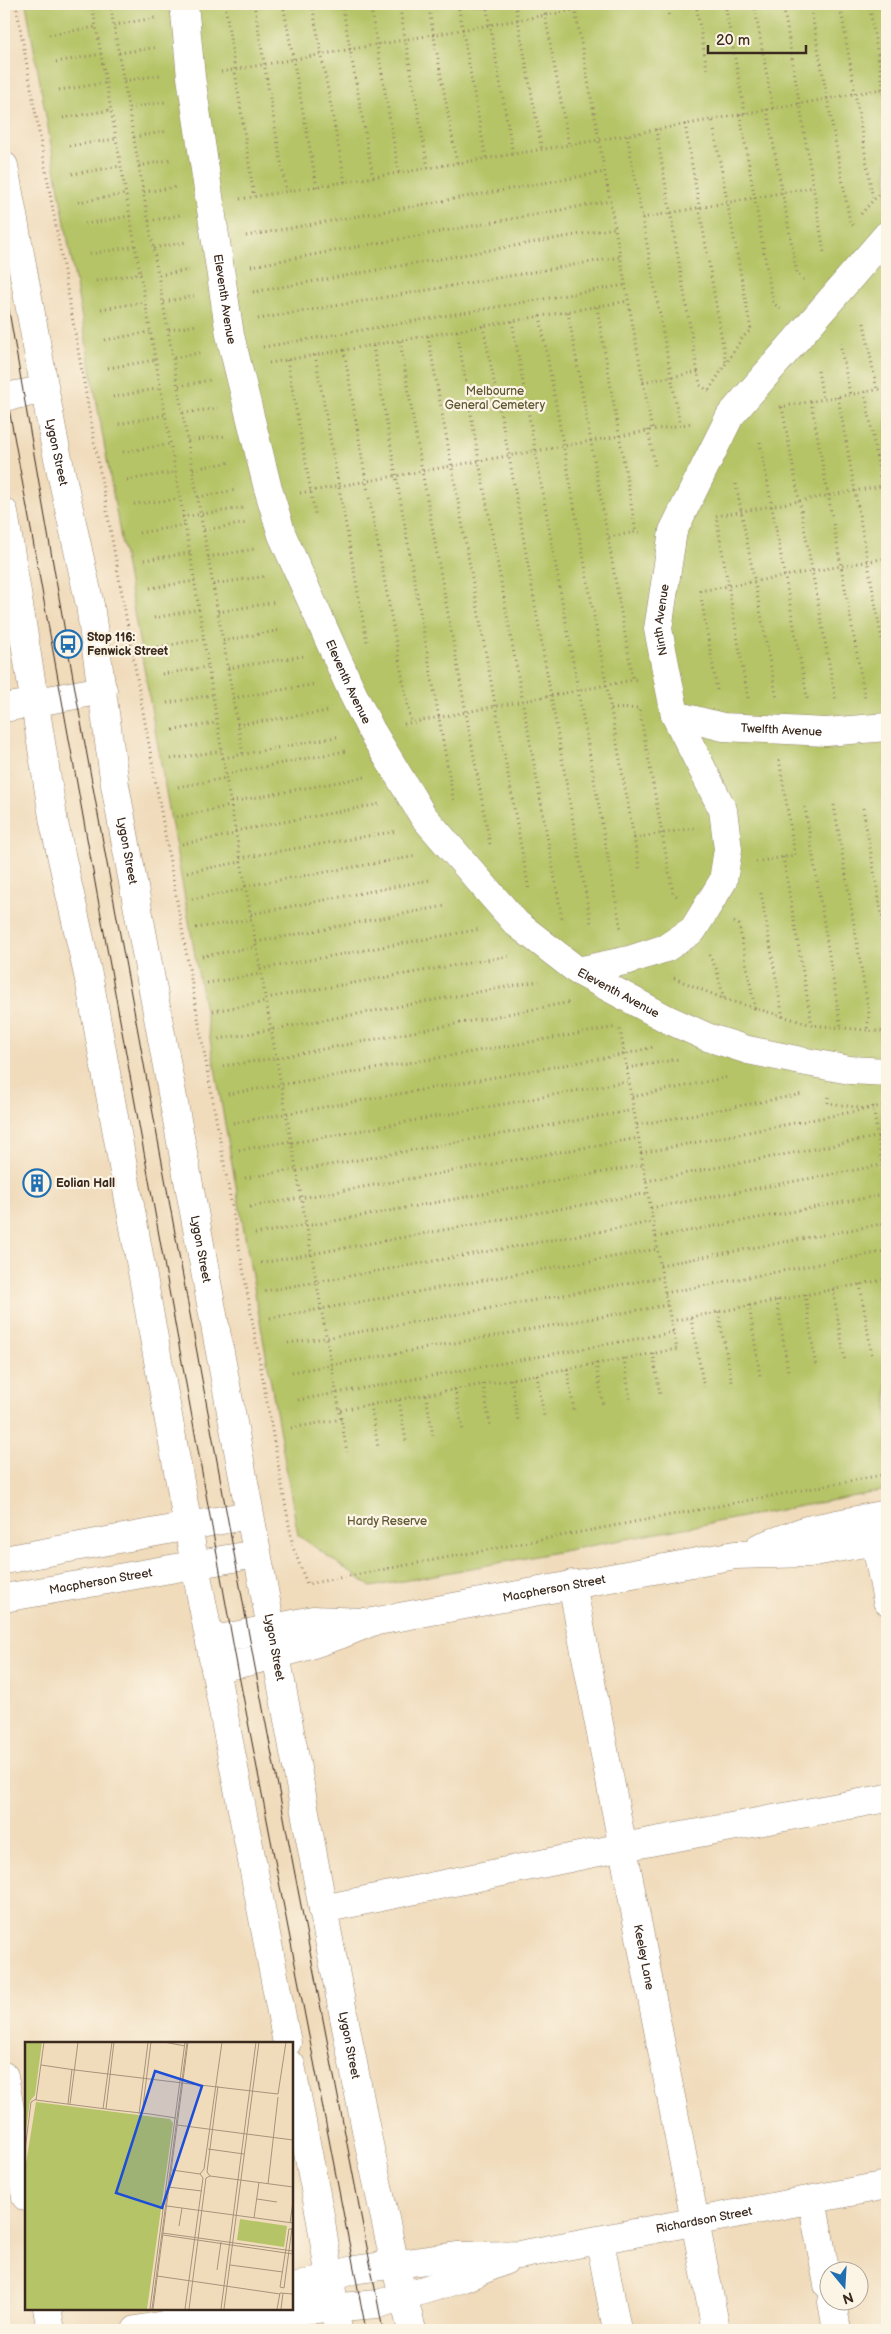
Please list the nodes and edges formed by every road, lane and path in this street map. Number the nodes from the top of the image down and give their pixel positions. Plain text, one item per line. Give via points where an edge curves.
1 (16, 4) edge
2 (63, 4) edge
3 (92, 4) edge
4 (110, 4) edge
5 (225, 4) edge
6 (254, 4) edge
7 (283, 4) edge
8 (312, 4) edge
9 (342, 4) edge
10 (370, 4) edge
11 (399, 4) edge
12 (428, 4) edge
13 (458, 4) edge
14 (486, 4) edge
15 (515, 4) edge
16 (543, 4) edge
17 (574, 4) edge
18 (667, 4) edge
19 (696, 4) edge
20 (725, 4) edge
21 (754, 4) edge
22 (783, 4) edge
23 (810, 4) edge
24 (840, 4) edge
25 (869, 4) edge
26 (45, 7) dead end
27 (184, 9) edge
28 (575, 10) junction
29 (545, 16) junction
30 (669, 18) dead end
31 (518, 20) junction
32 (114, 25) junction
33 (490, 25) junction
34 (96, 27) junction
35 (462, 30) junction
36 (49, 35) dead end
37 (434, 35) junction
38 (405, 40) junction
39 (188, 41) junction
40 (378, 45) junction
41 (350, 50) junction
42 (119, 53) junction
43 (101, 54) junction
44 (322, 54) junction
45 (293, 60) junction
46 (56, 62) dead end
47 (264, 64) junction
48 (707, 69) dead end
49 (236, 70) junction
50 (178, 75) junction
51 (124, 81) junction
52 (106, 82) junction
53 (886, 88) edge
54 (59, 90) dead end
55 (855, 94) junction
56 (826, 99) junction
57 (171, 102) dead end
58 (799, 104) junction
59 (129, 108) junction
60 (767, 109) junction
61 (773, 109) junction
62 (887, 109) edge
63 (111, 110) junction
64 (740, 114) junction
65 (745, 114) junction
66 (63, 118) dead end
67 (712, 120) junction
68 (685, 124) junction
69 (656, 129) junction
70 (176, 130) dead end
71 (627, 135) junction
72 (134, 137) junction
73 (116, 139) junction
74 (599, 140) junction
75 (569, 145) junction
76 (68, 146) dead end
77 (542, 150) junction
78 (513, 154) junction
79 (182, 158) dead end
80 (486, 159) junction
81 (457, 164) junction
82 (4, 166) edge
83 (121, 166) junction
84 (139, 166) junction
85 (428, 168) junction
86 (605, 172) junction
87 (399, 173) junction
88 (72, 174) dead end
89 (373, 177) junction
90 (345, 182) junction
91 (887, 185) edge
92 (178, 186) dead end
93 (317, 187) junction
94 (814, 188) junction
95 (144, 192) junction
96 (286, 192) junction
97 (783, 193) junction
98 (126, 194) junction
99 (254, 197) junction
100 (754, 198) junction
101 (873, 200) junction
102 (610, 201) junction
103 (78, 202) dead end
104 (727, 203) junction
105 (209, 204) junction
106 (699, 208) junction
107 (671, 213) junction
108 (130, 216) junction
109 (642, 218) junction
110 (85, 224) dead end
111 (852, 225) junction
112 (615, 228) junction
113 (858, 230) dead end
114 (887, 235) edge
115 (240, 237) dead end
116 (194, 241) dead end
117 (136, 246) junction
118 (154, 248) junction
119 (824, 252) dead end
120 (90, 254) dead end
121 (620, 257) junction
122 (246, 267) dead end
123 (191, 269) dead end
124 (141, 273) junction
125 (158, 275) junction
126 (96, 281) dead end
127 (625, 285) junction
128 (811, 288) dead end
129 (244, 294) dead end
130 (200, 296) dead end
131 (145, 302) junction
132 (164, 302) junction
133 (628, 302) junction
134 (597, 306) junction
135 (100, 309) dead end
136 (568, 312) junction
137 (786, 314) dead end
138 (540, 316) junction
139 (249, 321) dead end
140 (512, 321) junction
141 (864, 323) dead end
142 (202, 324) dead end
143 (483, 326) junction
144 (169, 330) junction
145 (457, 331) junction
146 (150, 332) junction
147 (428, 336) junction
148 (105, 340) dead end
149 (400, 341) junction
150 (840, 344) dead end
151 (373, 346) junction
152 (262, 347) dead end
153 (344, 350) junction
154 (207, 352) dead end
155 (316, 355) junction
156 (174, 358) junction
157 (155, 360) junction
158 (287, 360) junction
159 (726, 363) junction
160 (268, 364) dead end
161 (108, 368) dead end
162 (818, 371) dead end
163 (698, 372) junction
164 (671, 377) junction
165 (214, 380) dead end
166 (643, 382) junction
167 (179, 386) junction
168 (160, 388) junction
169 (887, 388) edge
170 (44, 390) junction
171 (877, 390) junction
172 (708, 391) junction
173 (865, 392) junction
174 (850, 394) junction
175 (4, 397) edge
176 (113, 397) dead end
177 (838, 397) junction
178 (823, 399) junction
179 (811, 401) junction
180 (722, 405) junction
181 (226, 406) dead end
182 (782, 407) junction
183 (184, 413) junction
184 (164, 415) junction
185 (119, 424) dead end
186 (680, 425) junction
187 (650, 430) junction
188 (230, 435) dead end
189 (619, 436) junction
190 (188, 441) junction
191 (591, 441) junction
192 (760, 442) dead end
193 (170, 444) junction
194 (563, 446) junction
195 (535, 451) junction
196 (123, 452) dead end
197 (509, 456) junction
198 (258, 458) junction
199 (479, 461) junction
200 (655, 466) dead end
201 (450, 467) junction
202 (192, 469) junction
203 (422, 471) junction
204 (175, 472) junction
205 (396, 476) junction
206 (127, 480) dead end
207 (366, 481) junction
208 (736, 484) dead end
209 (887, 485) edge
210 (340, 486) junction
211 (882, 486) junction
212 (311, 491) junction
213 (855, 491) junction
214 (269, 493) junction
215 (828, 496) junction
216 (198, 497) junction
217 (179, 499) junction
218 (800, 501) junction
219 (134, 504) dead end
220 (772, 506) junction
221 (4, 512) edge
222 (742, 512) junction
223 (201, 514) junction
224 (315, 514) dead end
225 (887, 515) edge
226 (182, 517) junction
227 (253, 522) dead end
228 (185, 525) junction
229 (204, 530) junction
230 (636, 532) junction
231 (139, 533) dead end
232 (645, 534) dead end
233 (609, 537) junction
234 (260, 548) dead end
235 (190, 553) junction
236 (208, 557) junction
237 (887, 558) edge
238 (144, 560) dead end
239 (868, 561) junction
240 (841, 566) junction
241 (812, 571) junction
242 (272, 575) dead end
243 (784, 576) junction
244 (195, 580) junction
245 (756, 581) junction
246 (213, 584) junction
247 (728, 586) junction
248 (150, 588) dead end
249 (276, 602) dead end
250 (200, 609) junction
251 (218, 612) junction
252 (154, 618) dead end
253 (282, 630) dead end
254 (203, 639) junction
255 (223, 641) junction
256 (367, 642) dead end
257 (158, 647) dead end
258 (334, 652) junction
259 (207, 667) junction
260 (228, 668) junction
261 (887, 669) edge
262 (162, 674) dead end
263 (666, 674) junction
264 (633, 680) junction
265 (323, 683) dead end
266 (607, 685) junction
267 (103, 690) junction
268 (717, 690) dead end
269 (578, 691) junction
270 (212, 695) junction
271 (550, 696) junction
272 (233, 698) junction
273 (35, 702) junction
274 (522, 702) junction
275 (167, 703) dead end
276 (358, 706) junction
277 (495, 707) junction
278 (866, 707) dead end
279 (4, 708) edge
280 (838, 708) dead end
281 (611, 709) junction
282 (466, 712) junction
283 (810, 712) dead end
284 (675, 715) junction
285 (439, 718) junction
286 (216, 722) junction
287 (411, 723) junction
288 (237, 726) junction
289 (887, 728) edge
290 (769, 729) junction
291 (173, 730) dead end
292 (371, 730) junction
293 (221, 751) junction
294 (345, 751) dead end
295 (243, 754) junction
296 (223, 758) junction
297 (171, 760) dead end
298 (226, 776) junction
299 (369, 776) dead end
300 (178, 787) dead end
301 (388, 803) dead end
302 (231, 804) junction
303 (834, 805) dead end
304 (455, 806) dead end
305 (805, 807) dead end
306 (863, 808) dead end
307 (177, 817) dead end
308 (431, 825) junction
309 (700, 827) dead end
310 (236, 833) junction
311 (662, 833) junction
312 (634, 838) junction
313 (182, 844) dead end
314 (490, 846) dead end
315 (453, 850) junction
316 (783, 857) junction
317 (241, 860) junction
318 (725, 866) junction
319 (640, 871) dead end
320 (187, 872) dead end
321 (429, 880) dead end
322 (246, 888) junction
323 (529, 893) dead end
324 (761, 894) dead end
325 (192, 899) dead end
326 (680, 899) dead end
327 (445, 906) dead end
328 (251, 914) junction
329 (562, 918) dead end
330 (252, 919) junction
331 (732, 921) dead end
332 (591, 924) dead end
333 (196, 928) dead end
334 (488, 928) dead end
335 (622, 937) dead end
336 (256, 944) junction
337 (887, 945) edge
338 (706, 949) dead end
339 (514, 955) dead end
340 (202, 956) dead end
341 (578, 971) junction
342 (260, 972) junction
343 (667, 974) dead end
344 (544, 980) dead end
345 (207, 983) dead end
346 (615, 991) junction
347 (724, 999) junction
348 (266, 1000) junction
349 (574, 1002) dead end
350 (755, 1010) junction
351 (214, 1011) dead end
352 (783, 1018) junction
353 (812, 1025) junction
354 (620, 1027) junction
355 (841, 1028) junction
356 (272, 1031) junction
357 (867, 1031) junction
358 (887, 1032) edge
359 (219, 1039) dead end
360 (658, 1046) dead end
361 (625, 1052) junction
362 (276, 1058) junction
363 (682, 1059) dead end
364 (223, 1066) dead end
365 (627, 1068) junction
366 (877, 1071) edge
367 (737, 1075) dead end
368 (629, 1081) junction
369 (282, 1086) junction
370 (806, 1093) dead end
371 (228, 1094) dead end
372 (632, 1097) junction
373 (887, 1105) edge
374 (873, 1108) junction
375 (634, 1110) junction
376 (286, 1114) junction
377 (233, 1123) dead end
378 (637, 1125) junction
379 (887, 1135) edge
380 (878, 1137) junction
381 (639, 1138) junction
382 (292, 1142) junction
383 (239, 1150) dead end
384 (641, 1153) junction
385 (887, 1164) edge
386 (643, 1165) junction
387 (882, 1165) junction
388 (297, 1170) junction
389 (245, 1178) dead end
390 (646, 1181) junction
391 (648, 1194) junction
392 (887, 1195) edge
393 (301, 1198) junction
394 (250, 1207) dead end
395 (651, 1208) junction
396 (653, 1222) junction
397 (887, 1223) edge
398 (306, 1226) junction
399 (255, 1234) dead end
400 (656, 1237) junction
401 (658, 1249) junction
402 (887, 1251) edge
403 (311, 1254) junction
404 (261, 1263) dead end
405 (660, 1265) junction
406 (663, 1277) junction
407 (887, 1279) edge
408 (316, 1282) junction
409 (860, 1284) junction
410 (833, 1289) junction
411 (265, 1290) dead end
412 (665, 1292) junction
413 (805, 1294) junction
414 (776, 1300) junction
415 (749, 1305) junction
416 (667, 1306) junction
417 (320, 1310) junction
418 (718, 1312) junction
419 (270, 1318) dead end
420 (691, 1318) junction
421 (670, 1321) junction
422 (675, 1332) junction
423 (325, 1338) junction
424 (288, 1343) dead end
425 (653, 1353) junction
426 (872, 1357) dead end
427 (624, 1358) junction
428 (845, 1362) dead end
429 (596, 1364) junction
430 (330, 1365) junction
431 (816, 1367) dead end
432 (567, 1369) junction
433 (292, 1372) dead end
434 (788, 1372) dead end
435 (537, 1375) junction
436 (760, 1376) dead end
437 (511, 1379) junction
438 (732, 1382) dead end
439 (483, 1384) junction
440 (704, 1387) dead end
441 (455, 1389) junction
442 (336, 1394) junction
443 (426, 1395) junction
444 (660, 1395) dead end
445 (298, 1400) dead end
446 (399, 1400) junction
447 (630, 1400) dead end
448 (372, 1405) junction
449 (602, 1406) dead end
450 (341, 1410) junction
451 (574, 1410) dead end
452 (544, 1416) dead end
453 (342, 1419) junction
454 (518, 1421) dead end
455 (490, 1426) dead end
456 (291, 1428) dead end
457 (462, 1431) dead end
458 (433, 1436) dead end
459 (406, 1441) dead end
460 (378, 1447) dead end
461 (347, 1452) dead end
462 (887, 1474) edge
463 (249, 1515) junction
464 (188, 1526) junction
465 (880, 1528) edge
466 (256, 1554) junction
467 (4, 1560) edge
468 (195, 1564) junction
469 (572, 1584) junction
470 (4, 1598) edge
471 (887, 1601) edge
472 (372, 1622) junction
473 (270, 1629) junction
474 (210, 1641) junction
475 (275, 1656) junction
476 (215, 1668) junction
477 (887, 1798) edge
478 (623, 1847) junction
479 (322, 1909) junction
480 (287, 2042) edge
481 (292, 2070) edge
482 (4, 2076) edge
483 (887, 2185) edge
484 (25, 2192) edge
485 (812, 2200) junction
486 (695, 2222) junction
487 (600, 2241) junction
488 (519, 2255) junction
489 (824, 2262) edge
490 (395, 2265) junction
491 (330, 2277) junction
492 (292, 2289) edge
493 (404, 2296) junction
494 (47, 2309) edge
495 (229, 2309) edge
496 (834, 2312) edge
497 (202, 2318) junction
498 (336, 2319) edge
499 (51, 2330) edge
500 (139, 2330) edge
501 (412, 2330) edge
502 (617, 2330) edge
503 (716, 2330) edge
504 (837, 2330) edge

1 - 462 path via 293,1547 307,1584
2 - 26 path
3 - 34 path
4 - 32 path
5 - 49 path
6 - 47 path
7 - 45 path
8 - 44 path
9 - 41 path
10 - 40 path
11 - 38 path
12 - 37 path
13 - 35 path
14 - 33 path
15 - 31 path
16 - 29 path
17 - 28 path
18 - 30 path
19 - 48 path
20 - 65 path
21 - 61 path
22 - 58 path
23 - 56 path
24 - 55 path
25 - 53 path
27 - 32 path
27 - 39 street, Eleventh Avenue
28 - 29 path
28 - 74 path
29 - 31 path
29 - 75 path
31 - 33 path
31 - 77 path
32 - 42 path
33 - 35 path
33 - 78 path
34 - 36 path
34 - 43 path
35 - 37 path
35 - 80 path
37 - 38 path
37 - 81 path
38 - 40 path
38 - 85 path
39 - 42 path
39 - 50 street, Eleventh Avenue
40 - 41 path
40 - 87 path
41 - 44 path
41 - 89 path
42 - 51 path
43 - 46 path
43 - 52 path
44 - 45 path
44 - 90 path
45 - 47 path
45 - 93 path
47 - 49 path
47 - 96 path
49 - 50 path
49 - 99 path
50 - 51 path
50 - 105 street, Eleventh Avenue
51 - 59 path
52 - 54 path
52 - 63 path
53 - 55 path
53 - 62 path
55 - 56 path
55 - 101 path
56 - 58 path
56 - 111 path
57 - 59 path
58 - 61 path
58 - 94 path
59 - 72 path
60 - 61 path
60 - 65 path
60 - 97 path
63 - 66 path
63 - 73 path
64 - 65 path
64 - 67 path
64 - 100 path
67 - 68 path
67 - 104 path
68 - 69 path
68 - 106 path
69 - 71 path
69 - 107 path
70 - 72 path
71 - 74 path
71 - 109 path
72 - 84 path
73 - 76 path
73 - 83 path
74 - 75 path
74 - 86 path
75 - 77 path
77 - 78 path
78 - 80 path
79 - 84 path
80 - 81 path
81 - 85 path
82 - 170 street, Lygon Street
83 - 88 path
83 - 98 path
84 - 95 path
85 - 87 path
86 - 102 path
86 - 115 path
87 - 89 path
89 - 90 path
90 - 93 path
91 - 101 path
92 - 95 path
93 - 96 path
94 - 97 path
94 - 119 path
95 - 118 path
96 - 99 path
97 - 100 path
97 - 128 path via 797,273
98 - 103 path
98 - 108 path
99 - 105 path
100 - 104 path
100 - 137 path via 773,303
101 - 111 path
102 - 112 path
102 - 122 path
104 - 106 path
104 - 159 path via 750,330
105 - 198 street, Eleventh Avenue via 230,335
106 - 107 path
106 - 159 path
107 - 109 path
107 - 163 path
108 - 110 path
108 - 117 path
109 - 164 path
111 - 113 path
112 - 121 path
112 - 129 path
114 - 180 street, Ninth Avenue
116 - 118 path
117 - 120 path
117 - 124 path
118 - 125 path
121 - 127 path
121 - 139 path
123 - 125 path
124 - 126 path
124 - 131 path
125 - 132 path
127 - 133 path
127 - 152 path
130 - 132 path
131 - 135 path
131 - 146 path
132 - 144 path
133 - 134 path
133 - 166 path
134 - 136 path
134 - 189 path
136 - 138 path
136 - 191 path
138 - 140 path
138 - 194 path
140 - 143 path
140 - 195 path
141 - 171 path
142 - 144 path
143 - 145 path
143 - 197 path
144 - 156 path
145 - 147 path
145 - 199 path
146 - 148 path
146 - 157 path
147 - 149 path
147 - 201 path
149 - 151 path
149 - 203 path
150 - 174 path
151 - 153 path
151 - 205 path
153 - 155 path
153 - 207 path
154 - 156 path
155 - 158 path
155 - 210 path
156 - 167 path
157 - 161 path
157 - 168 path
158 - 160 path
158 - 212 path
159 - 172 path
162 - 178 path
163 - 164 path
163 - 172 path via 700,385
164 - 166 path
164 - 186 path
165 - 167 path
166 - 187 path
167 - 183 path
168 - 176 path
168 - 184 path
169 - 171 path
170 - 175 street
170 - 267 street, Lygon Street via 90,605
171 - 173 path
172 - 180 path
173 - 174 path
173 - 211 path
174 - 177 path
177 - 178 path
177 - 213 path
178 - 179 path
179 - 182 path
179 - 215 path
180 - 182 path
180 - 186 path
180 - 263 street, Ninth Avenue via 673,531 658,630
181 - 183 path
182 - 218 path
183 - 190 path
184 - 185 path
184 - 193 path
186 - 187 path
187 - 189 path
187 - 200 path
188 - 190 path
189 - 191 path
189 - 230 path
190 - 202 path
191 - 194 path
191 - 233 path
192 - 220 path
193 - 196 path
193 - 204 path
194 - 195 path
194 - 266 path
195 - 197 path
195 - 269 path
197 - 199 path
197 - 271 path
198 - 202 path
198 - 214 street, Eleventh Avenue
199 - 201 path
199 - 274 path
201 - 203 path
201 - 277 path
202 - 216 path
203 - 205 path
203 - 282 path
204 - 206 path
204 - 217 path
205 - 207 path
205 - 285 path
207 - 210 path
207 - 287 path
208 - 222 path
209 - 211 path
210 - 212 path
210 - 256 path
211 - 213 path
211 - 225 path
212 - 214 path
212 - 224 path
213 - 215 path
213 - 239 path
214 - 216 path
214 - 223 path
214 - 258 street, Eleventh Avenue via 282,535
215 - 218 path
215 - 240 path
216 - 223 path
217 - 219 path
217 - 226 path
218 - 220 path
218 - 241 path
220 - 222 path
220 - 243 path
221 - 273 street
222 - 245 path
222 - 247 path via 716,516
223 - 226 path
223 - 229 path
226 - 228 path
227 - 229 path
228 - 231 path
228 - 235 path
229 - 236 path
230 - 232 path
230 - 233 path
233 - 264 path
234 - 236 path
235 - 238 path
235 - 244 path
236 - 246 path
237 - 239 path
239 - 240 path
239 - 261 path
240 - 241 path
240 - 278 path
241 - 243 path
241 - 280 path
242 - 246 path
243 - 245 path
243 - 283 path
244 - 248 path
244 - 250 path
245 - 247 path
245 - 290 path
246 - 251 path
247 - 268 path via 700,591
247 - 290 path via 748,699
249 - 251 path
250 - 252 path
250 - 254 path
251 - 255 path
253 - 255 path
254 - 257 path
254 - 259 path
255 - 260 path
258 - 260 path
258 - 276 street, Eleventh Avenue
259 - 262 path
259 - 270 path
260 - 272 path
263 - 264 path
263 - 284 street, Ninth Avenue
264 - 266 path
265 - 272 path
266 - 269 path
266 - 281 path
267 - 273 street
267 - 463 street, Lygon Street via 115,785
269 - 271 path
269 - 335 path
270 - 275 path
270 - 286 path
271 - 274 path
271 - 332 path
272 - 288 path
273 - 279 street
273 - 464 street via 54,823 90,984
274 - 277 path
274 - 329 path
276 - 288 path
276 - 292 street, Eleventh Avenue
277 - 282 path
277 - 323 path
281 - 311 path via 638,708
281 - 312 path
282 - 285 path
282 - 314 path
284 - 290 street, Twelfth Avenue via 723,726
284 - 318 street, Ninth Avenue via 723,810 728,849
285 - 287 path
285 - 304 path
286 - 291 path
286 - 293 path
287 - 292 path
288 - 295 path
289 - 290 street, Twelfth Avenue via 826,732
290 - 316 path via 795,855
292 - 295 path
292 - 308 street, Eleventh Avenue
293 - 296 path
293 - 297 path
294 - 298 path
295 - 296 path
296 - 298 path
298 - 300 path
298 - 302 path
299 - 302 path
301 - 310 path
302 - 307 path
302 - 310 path
303 - 357 path via 869,1014
305 - 355 path
306 - 337 path
308 - 315 street, Eleventh Avenue
308 - 317 path
309 - 311 path
310 - 313 path
310 - 317 path
311 - 312 path
311 - 326 path via 674,893
312 - 319 path
315 - 322 path
315 - 341 street, Eleventh Avenue via 516,923
316 - 318 path
316 - 353 path
317 - 320 path
317 - 322 path
318 - 341 street, Ninth Avenue via 724,881 693,930 666,948
321 - 328 path
322 - 325 path
322 - 328 path
324 - 352 path
327 - 336 path
328 - 330 path
330 - 333 path
330 - 336 path
331 - 350 path via 739,925
334 - 342 path
336 - 340 path
336 - 342 path
338 - 347 path via 716,968
339 - 348 path
341 - 346 street, Eleventh Avenue
342 - 345 path
342 - 348 path
343 - 347 path
344 - 356 path
346 - 354 path
346 - 366 street, Eleventh Avenue via 707,1037 766,1054 850,1070
347 - 350 path
348 - 351 path
348 - 356 path
349 - 362 path
350 - 352 path
352 - 353 path
353 - 355 path
354 - 361 path
354 - 369 path
355 - 357 path
356 - 359 path
356 - 362 path
357 - 358 path
360 - 361 path
361 - 365 path
361 - 376 path
362 - 364 path
362 - 369 path
363 - 365 path
365 - 368 path
366 - 374 path
367 - 372 path
368 - 372 path
368 - 382 path
369 - 371 path
369 - 376 path
370 - 378 path
372 - 375 path
373 - 374 path
374 - 380 path
374 - 384 path
375 - 378 path
375 - 388 path
376 - 377 path
376 - 382 path
378 - 381 path
379 - 380 path
380 - 387 path
380 - 390 path
381 - 384 path
381 - 393 path
382 - 383 path
382 - 388 path
384 - 386 path
385 - 387 path
386 - 390 path
386 - 398 path
387 - 392 path
387 - 395 path
388 - 389 path
388 - 393 path
390 - 391 path
391 - 395 path
391 - 403 path
392 - 400 path
393 - 394 path
393 - 398 path
395 - 396 path
396 - 400 path
396 - 408 path
397 - 405 path
398 - 399 path
398 - 403 path
400 - 401 path
401 - 405 path
401 - 417 path
402 - 412 path
403 - 404 path
403 - 408 path
405 - 406 path
406 - 412 path
406 - 423 path
407 - 409 path
408 - 411 path
408 - 417 path
409 - 410 path
409 - 426 path
410 - 413 path
410 - 428 path
412 - 416 path
413 - 414 path
413 - 431 path
414 - 415 path
414 - 434 path
415 - 418 path
415 - 436 path
416 - 421 path
416 - 430 path
417 - 419 path
417 - 423 path
418 - 420 path
418 - 438 path
420 - 421 path
420 - 440 path
421 - 422 path
422 - 425 path via 677,1349
422 - 442 path
423 - 424 path
423 - 430 path
425 - 427 path
425 - 444 path
427 - 429 path
427 - 447 path
429 - 432 path
429 - 449 path
430 - 433 path
430 - 442 path
432 - 435 path
432 - 451 path
435 - 437 path
435 - 452 path
437 - 439 path
437 - 454 path
439 - 441 path
439 - 455 path
441 - 443 path
441 - 457 path
442 - 445 path
442 - 450 path
443 - 446 path
443 - 458 path
446 - 448 path
446 - 459 path
448 - 450 path
448 - 460 path
450 - 453 path
453 - 456 path
453 - 461 path
463 - 464 street
463 - 466 street, Lygon Street
464 - 467 street
464 - 468 street
465 - 469 street, Macpherson Street via 807,1530 735,1555
465 - 471 street
466 - 468 street, Macpherson Street
466 - 473 street, Lygon Street
468 - 470 street, Macpherson Street
468 - 474 street
469 - 472 street, Macpherson Street
469 - 478 street, Keeley Lane
472 - 473 street, Macpherson Street via 313,1620
472 - 475 street, Macpherson Street
473 - 474 street, Macpherson Street
473 - 475 street, Lygon Street
474 - 476 street
475 - 476 street, Macpherson Street
475 - 479 street, Lygon Street
476 - 480 street
477 - 478 street
478 - 479 street
478 - 486 street, Keeley Lane
479 - 490 street, Lygon Street
481 - 491 street
482 - 484 street
483 - 485 street, Richardson Street
485 - 486 street, Richardson Street
485 - 489 street
486 - 487 street, Richardson Street
486 - 503 street, Keeley Lane
487 - 488 street, Richardson Street
487 - 502 street
488 - 490 street, Richardson Street via 457,2256
488 - 493 street, Richardson Street via 463,2278
490 - 491 street, Richardson Street via 353,2270
490 - 493 street, Lygon Street
491 - 492 street
491 - 498 street
493 - 498 street, Richardson Street
493 - 501 street, Lygon Street
494 - 499 street
495 - 497 street
496 - 504 street
497 - 498 street
497 - 500 street

